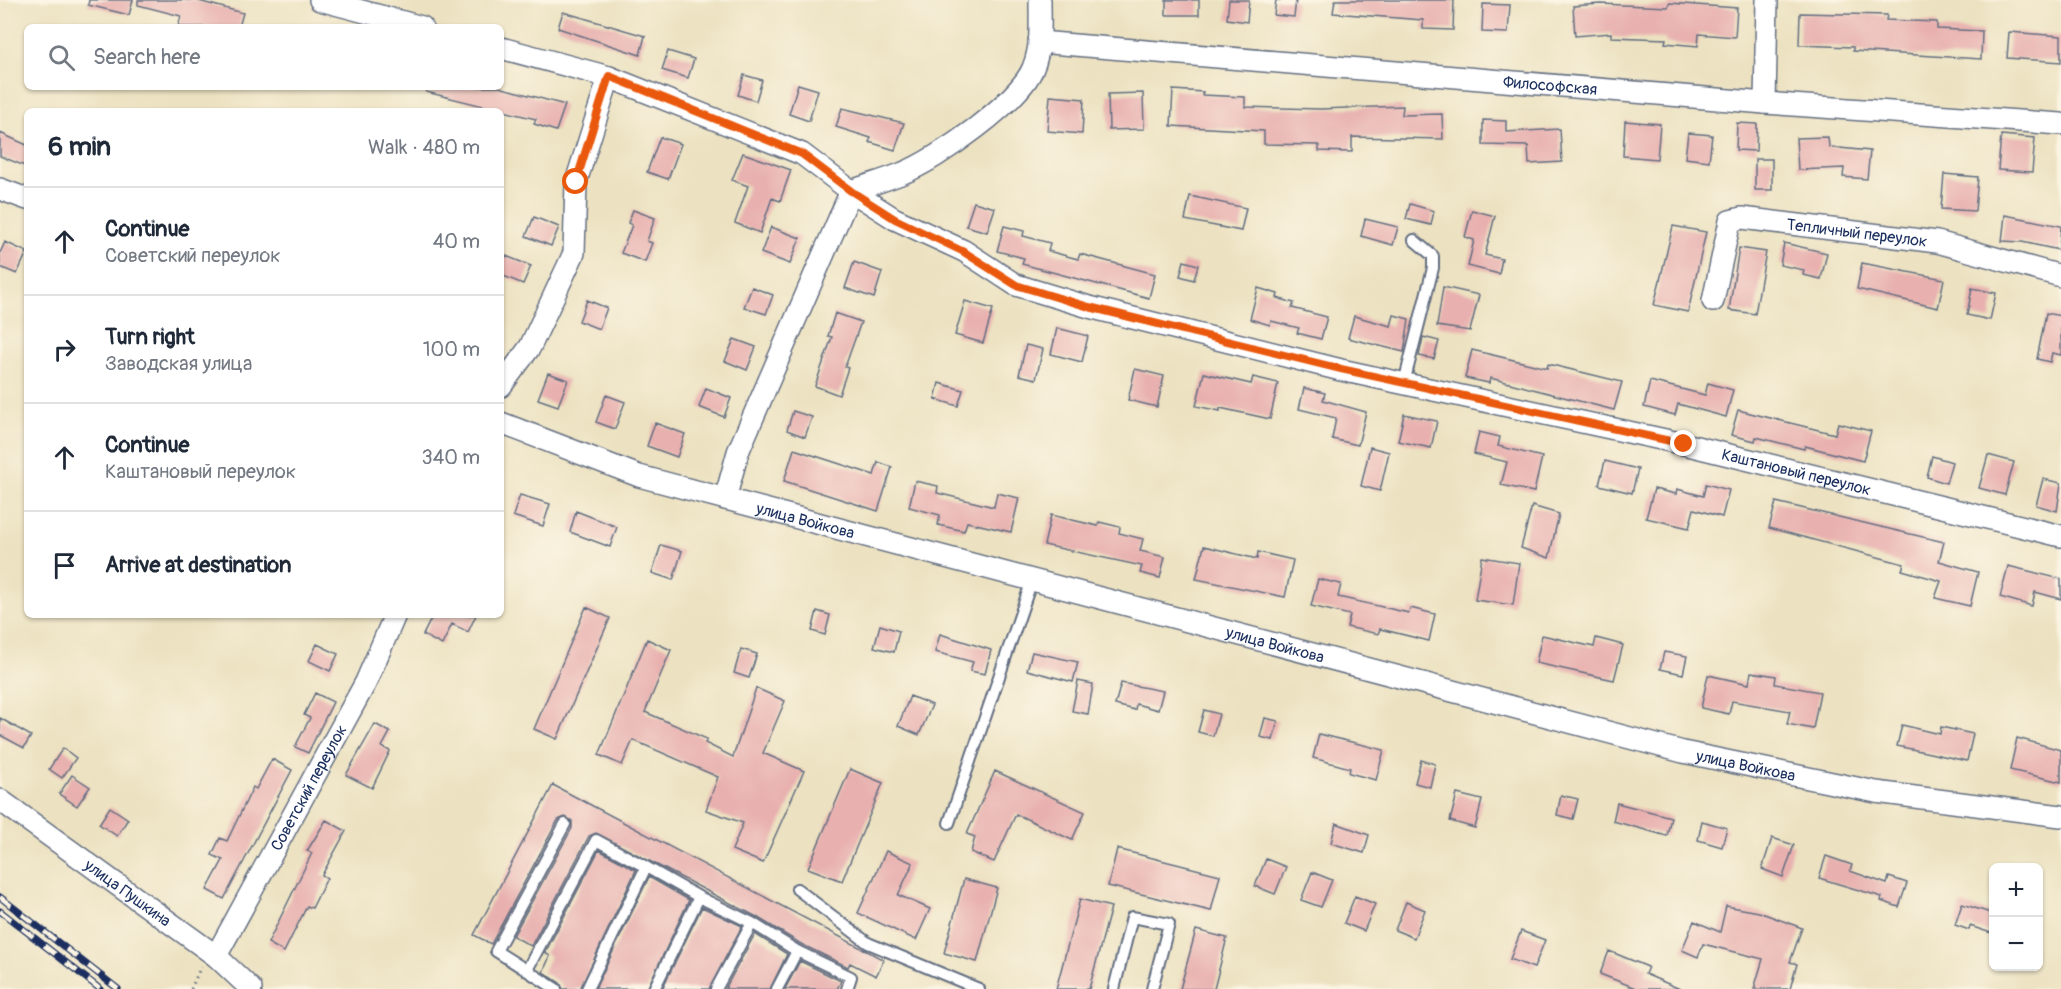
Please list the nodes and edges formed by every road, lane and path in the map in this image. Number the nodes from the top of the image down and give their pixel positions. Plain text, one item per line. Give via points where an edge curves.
1 (320, 0) edge
2 (1040, 0) edge
3 (1767, 0) edge
4 (411, 24) edge
5 (1039, 42) junction
6 (504, 49) edge
7 (609, 76) junction
8 (1765, 103) junction
9 (2061, 124) edge
10 (0, 189) edge
11 (851, 191) junction
12 (24, 199) edge
13 (1414, 240) dead end
14 (2061, 276) edge
15 (1713, 302) dead end
16 (504, 382) edge
17 (1404, 383) junction
18 (504, 424) edge
19 (725, 499) junction
20 (2061, 536) edge
21 (1032, 580) junction
22 (394, 618) edge
23 (0, 800) edge
24 (2061, 816) edge
25 (949, 823) dead end
26 (565, 824) dead end
27 (646, 867) junction
28 (797, 889) dead end
29 (699, 897) junction
30 (752, 923) junction
31 (797, 951) junction
32 (216, 956) junction
33 (527, 970) junction
34 (250, 989) edge
35 (556, 989) edge
36 (587, 989) edge
37 (654, 989) edge
38 (716, 989) edge
39 (777, 989) edge
40 (847, 989) edge
41 (979, 989) edge
42 (1114, 989) edge
43 (1152, 989) edge

1 - 4 street
2 - 5 street
3 - 8 street
5 - 8 street, Философская
5 - 11 street via 1034,68 1021,90 958,141 905,173
6 - 7 street, Каштановый переулок
7 - 11 street, Каштановый переулок via 802,154
7 - 16 street via 576,182 574,253 530,347
8 - 9 street, Философская
10 - 12 street
11 - 17 street, Каштановый переулок via 1016,285 1089,307
11 - 19 street via 738,452
13 - 17 lane via 1433,256 1433,268
14 - 15 street, Тепличный переулок via 1937,242 1742,218 1730,221
17 - 20 street, Каштановый переулок via 1684,444
18 - 19 street, улица Войкова via 639,476
19 - 21 street, улица Войкова
21 - 24 street, улица Войкова via 1683,752 1876,792
21 - 25 lane
22 - 32 street, Советский переулок via 366,681
23 - 32 street, улица Пушкина
26 - 33 lane via 496,951
27 - 29 lane
27 - 33 lane via 596,840
27 - 36 lane
28 - 41 lane via 868,943
29 - 30 lane
29 - 37 lane
30 - 31 lane
30 - 38 lane
31 - 39 lane
31 - 40 lane via 851,977
32 - 34 street, улица Пушкина
33 - 35 lane
42 - 43 lane via 1132,917 1168,924

